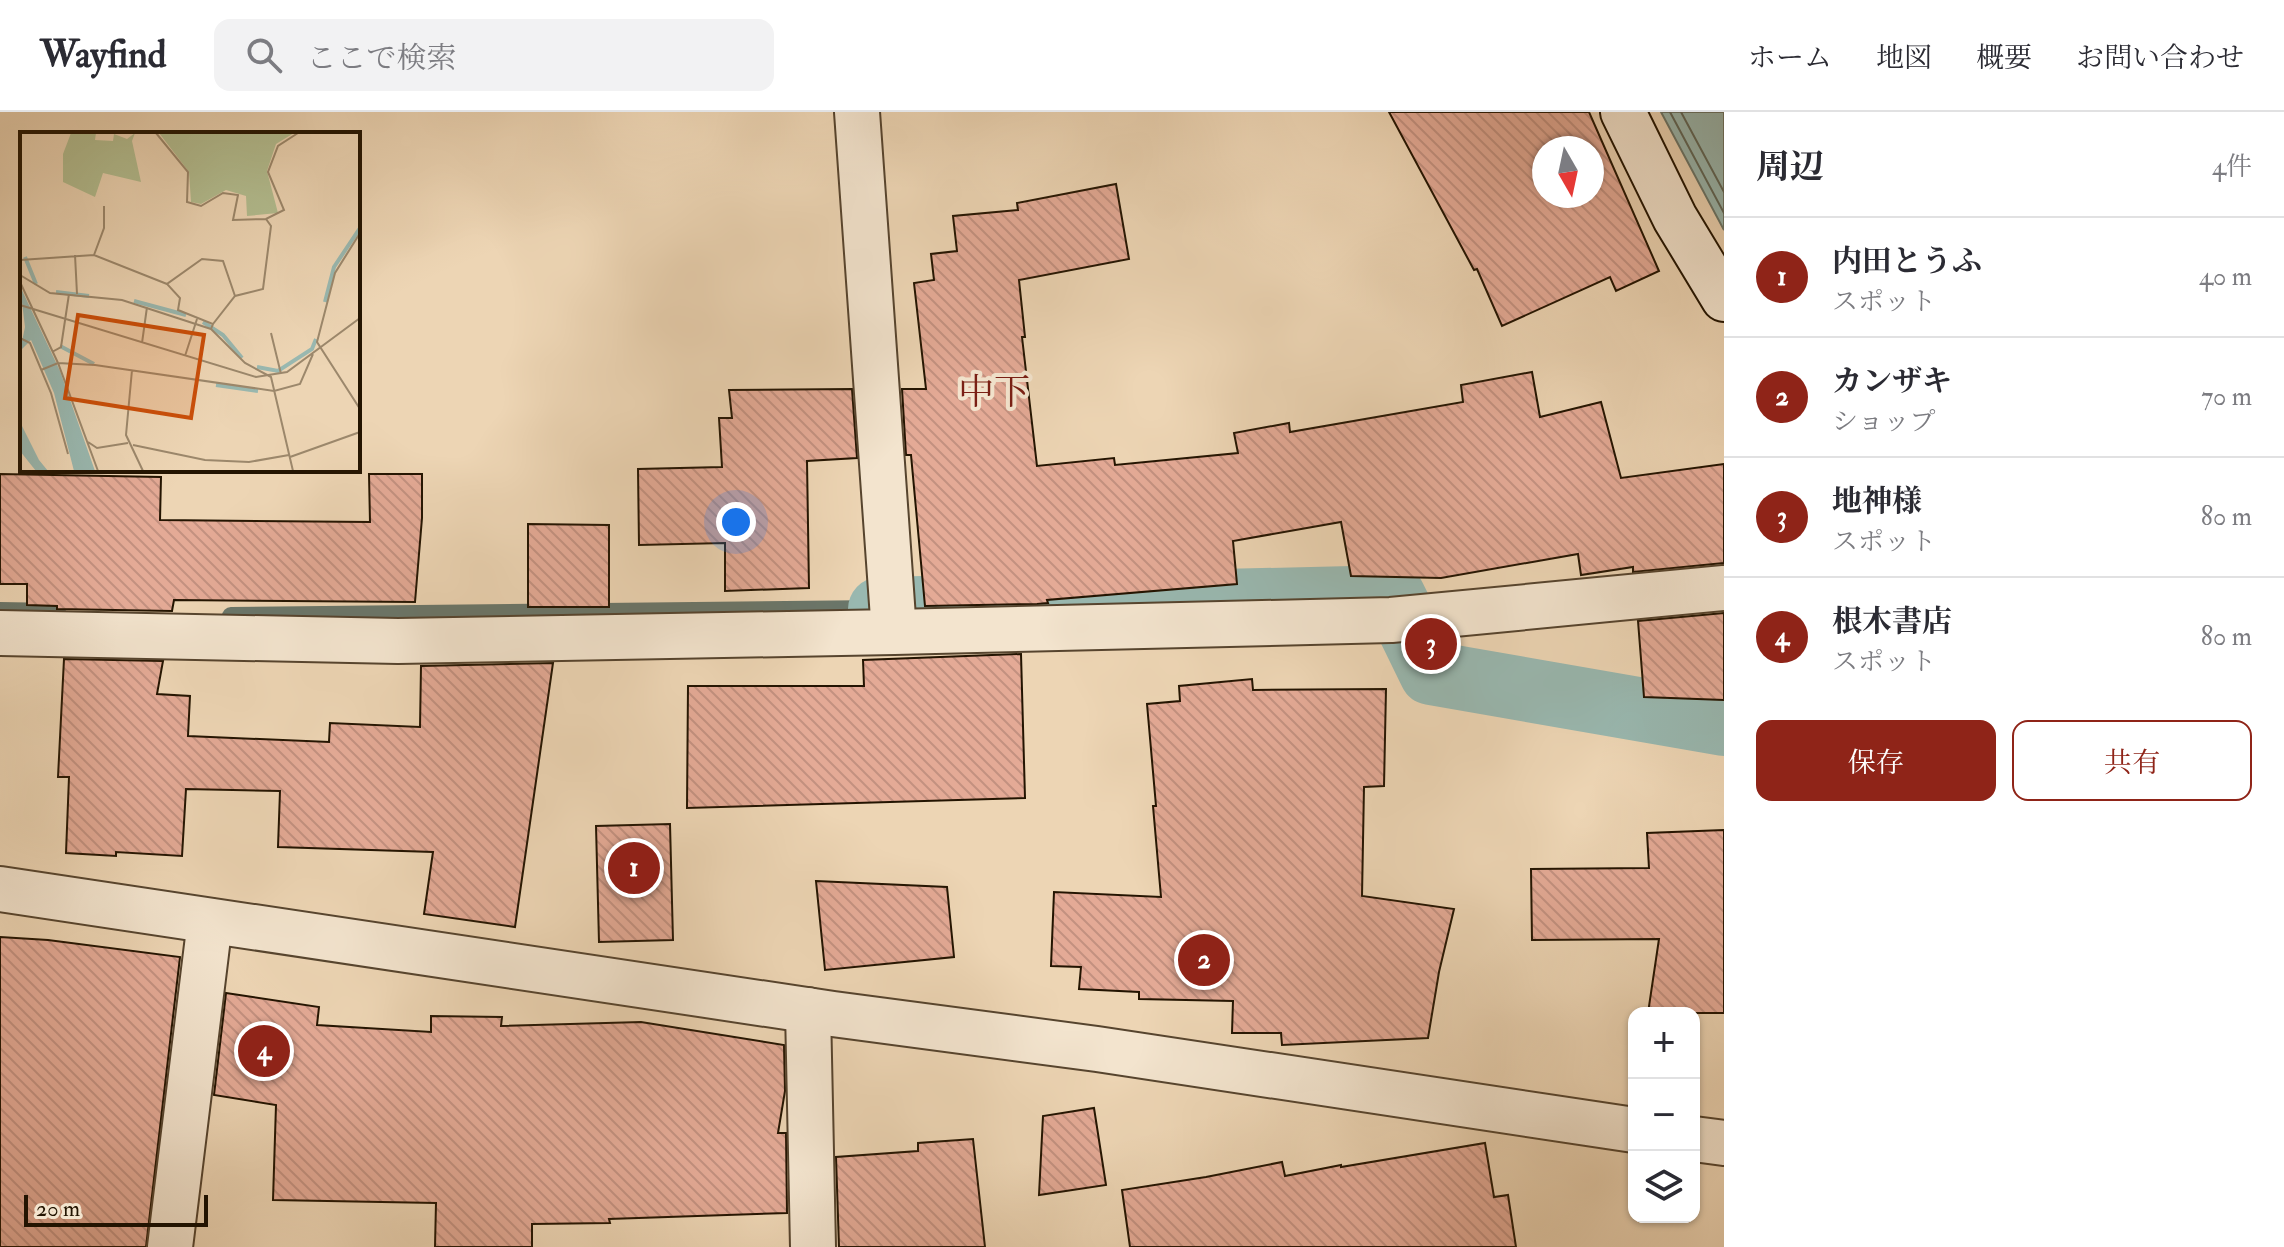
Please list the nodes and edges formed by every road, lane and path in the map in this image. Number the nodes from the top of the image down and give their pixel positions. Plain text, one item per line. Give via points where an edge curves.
1 (857, 112) edge
2 (1623, 112) edge
3 (1724, 299) edge
4 (1724, 588) edge
5 (893, 616) junction
6 (0, 633) edge
7 (0, 889) edge
8 (210, 921) junction
9 (808, 1010) junction
10 (1628, 1129) edge
11 (1700, 1140) edge
12 (1724, 1143) edge
13 (170, 1247) edge
14 (813, 1247) edge

1 - 5 street
2 - 3 street via 1675,218
4 - 5 street via 1391,620
5 - 6 street via 398,641
7 - 8 street
8 - 9 street
8 - 13 street
9 - 10 street
9 - 14 street
11 - 12 street

